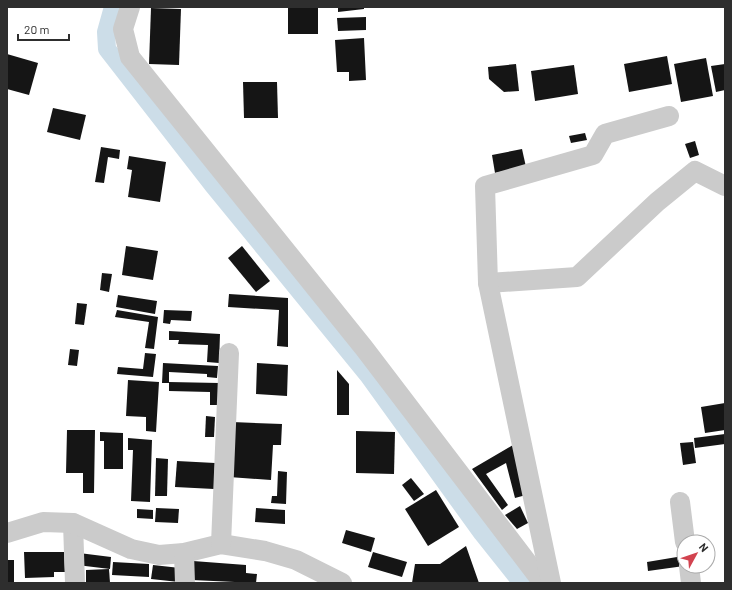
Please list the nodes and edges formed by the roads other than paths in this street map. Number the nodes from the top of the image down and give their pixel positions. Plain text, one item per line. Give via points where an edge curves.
1 (130, 7) edge
2 (669, 116) dead end
3 (725, 186) edge
4 (488, 283) junction
5 (229, 353) dead end
6 (680, 502) dead end
7 (73, 523) junction
8 (7, 533) edge
9 (685, 534) edge
10 (221, 544) junction
11 (184, 553) junction
12 (75, 583) edge
13 (185, 583) edge
14 (342, 583) edge
15 (543, 583) edge
16 (551, 583) edge

1 - 15 street via 123,29 130,57 364,348
2 - 4 street via 605,134 593,155 485,186
3 - 4 street via 695,171 657,202 577,277
4 - 16 street
5 - 10 street
6 - 9 street
7 - 8 street via 43,522
7 - 11 street via 131,549 158,555
7 - 12 street
10 - 11 street
10 - 14 street via 265,551 296,560
11 - 13 street

